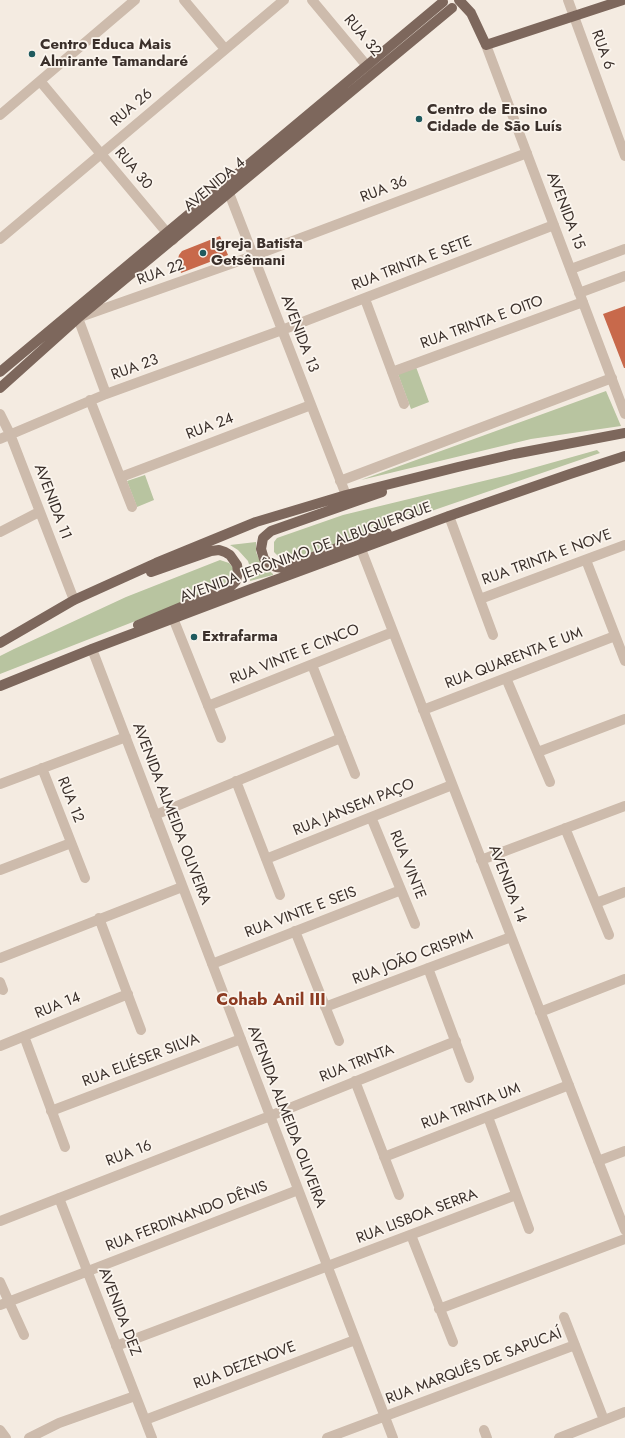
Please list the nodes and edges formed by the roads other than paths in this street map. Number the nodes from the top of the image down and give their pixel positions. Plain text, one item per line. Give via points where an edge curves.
1 (135, 0) edge
2 (184, 0) edge
3 (284, 0) edge
4 (312, 0) edge
5 (568, 0) edge
6 (623, 0) edge
7 (443, 1) edge
8 (456, 4) edge
9 (574, 17) junction
10 (486, 45) junction
11 (225, 49) junction
12 (370, 69) junction
13 (40, 81) junction
14 (0, 115) edge
15 (527, 153) junction
16 (101, 154) junction
17 (625, 156) edge
18 (226, 189) junction
19 (554, 225) junction
20 (170, 236) junction
21 (0, 239) edge
22 (625, 249) edge
23 (253, 256) junction
24 (571, 269) junction
25 (625, 276) edge
26 (581, 297) junction
27 (364, 299) junction
28 (75, 314) junction
29 (282, 330) junction
30 (0, 372) edge
31 (392, 372) junction
32 (612, 378) junction
33 (0, 388) edge
34 (106, 394) junction
35 (90, 400) junction
36 (623, 402) edge
37 (404, 404) dead end
38 (311, 405) junction
39 (0, 414) edge
40 (625, 414) edge
41 (625, 433) edge
42 (10, 434) junction
43 (0, 439) edge
44 (625, 456) edge
45 (458, 467) junction
46 (121, 477) junction
47 (340, 481) junction
48 (346, 495) junction
49 (132, 507) dead end
50 (39, 512) junction
51 (449, 516) junction
52 (0, 532) edge
53 (625, 545) edge
54 (361, 549) junction
55 (586, 560) junction
56 (480, 599) junction
57 (74, 600) junction
58 (173, 618) junction
59 (393, 632) junction
60 (493, 635) dead end
61 (615, 636) junction
62 (0, 643) edge
63 (92, 649) junction
64 (625, 661) edge
65 (312, 665) junction
66 (506, 678) junction
67 (0, 686) edge
68 (208, 706) junction
69 (423, 710) junction
70 (625, 719) edge
71 (126, 737) junction
72 (221, 738) dead end
73 (341, 738) junction
74 (538, 752) junction
75 (42, 768) junction
76 (355, 774) dead end
77 (236, 781) junction
78 (550, 782) dead end
79 (0, 784) edge
80 (452, 785) junction
81 (625, 806) edge
82 (155, 815) junction
83 (371, 817) junction
84 (565, 828) junction
85 (71, 843) junction
86 (266, 859) junction
87 (481, 860) junction
88 (0, 870) edge
89 (85, 878) dead end
90 (182, 887) junction
91 (401, 890) junction
92 (625, 892) edge
93 (280, 895) dead end
94 (596, 903) junction
95 (99, 918) junction
96 (415, 924) dead end
97 (295, 931) junction
98 (609, 935) dead end
99 (511, 936) junction
100 (0, 958) edge
101 (212, 964) junction
102 (428, 968) junction
103 (625, 979) edge
104 (128, 994) junction
105 (325, 1007) junction
106 (540, 1012) junction
107 (141, 1030) dead end
108 (24, 1036) junction
109 (241, 1039) junction
110 (339, 1041) dead end
111 (456, 1041) junction
112 (0, 1046) edge
113 (469, 1078) dead end
114 (355, 1081) junction
115 (569, 1085) junction
116 (51, 1111) junction
117 (270, 1116) junction
118 (488, 1117) junction
119 (64, 1146) dead end
120 (625, 1151) edge
121 (384, 1157) junction
122 (598, 1161) junction
123 (298, 1190) junction
124 (399, 1195) dead end
125 (516, 1195) junction
126 (59, 1198) junction
127 (0, 1220) edge
128 (529, 1229) dead end
129 (625, 1230) edge
130 (411, 1235) junction
131 (625, 1239) edge
132 (327, 1267) junction
133 (87, 1271) junction
134 (0, 1282) edge
135 (4, 1303) edge
136 (439, 1309) junction
137 (564, 1317) dead end
138 (24, 1336) dead end
139 (355, 1340) junction
140 (453, 1342) dead end
141 (575, 1345) junction
142 (116, 1346) junction
143 (135, 1396) junction
144 (625, 1412) edge
145 (385, 1417) junction
146 (145, 1420) junction
147 (604, 1420) junction
148 (0, 1430) edge
149 (6, 1438) edge
150 (29, 1438) edge
151 (152, 1438) edge
152 (327, 1438) edge
153 (393, 1438) edge
154 (559, 1438) edge

1 - 13 street
2 - 11 street
3 - 11 street, RUA 26
4 - 12 street, RUA 32
5 - 9 street, RUA 6
6 - 9 main road
7 - 8 main road, AVENIDA 15 via 446,7
7 - 12 main road, AVENIDA 4
8 - 10 main road, AVENIDA 15 via 466,7 476,20
8 - 12 main road, AVENIDA 4
9 - 10 main road
9 - 17 street, RUA 6
10 - 15 street, AVENIDA 15
11 - 16 street, RUA 26
12 - 18 main road, AVENIDA 4
13 - 14 street
13 - 16 street, RUA 30
15 - 19 street, AVENIDA 15
15 - 23 street, RUA 36
16 - 20 street, RUA 30
16 - 21 street, RUA 26
18 - 20 main road, AVENIDA 4
18 - 23 street, AVENIDA 13
19 - 24 street, AVENIDA 15
19 - 27 street, RUA TRINTA E SETE
20 - 28 main road, AVENIDA 4
22 - 24 street
23 - 28 street, RUA 22
23 - 29 street, AVENIDA 13
24 - 26 street, AVENIDA 15
25 - 26 street, RUA TRINTA E OITO
26 - 31 street, RUA TRINTA E OITO
26 - 32 street, AVENIDA 15
27 - 29 street, RUA TRINTA E SETE
27 - 31 street
28 - 30 main road, AVENIDA 4
28 - 33 main road, AVENIDA 4
28 - 34 street
29 - 34 street, RUA 23
29 - 38 street, AVENIDA 13
31 - 37 street
32 - 36 street, AVENIDA 15
32 - 47 street
34 - 35 street, RUA 23
35 - 42 street, RUA 23
35 - 46 street
36 - 40 street, AVENIDA 15
38 - 46 street, RUA 24
38 - 47 street, AVENIDA 13
39 - 42 street, AVENIDA 11
41 - 45 main road
42 - 43 street, RUA 23
42 - 50 street, AVENIDA 11
44 - 51 main road, AVENIDA JERÔNIMO DE ALBUQUERQUE
45 - 48 main road
45 - 51 main road via 270,531 263,538 261,549 264,559 270,564 284,568 353,542
46 - 49 street
47 - 48 street, AVENIDA 13
48 - 57 main road via 240,529
50 - 52 street
50 - 57 street, AVENIDA 11
51 - 54 main road, AVENIDA JERÔNIMO DE ALBUQUERQUE
51 - 56 street
53 - 55 street, RUA TRINTA E NOVE
54 - 58 main road, AVENIDA JERÔNIMO DE ALBUQUERQUE
54 - 59 street, AVENIDA 14
55 - 56 street, RUA TRINTA E NOVE
55 - 61 street
56 - 60 street
57 - 62 main road
57 - 63 main road via 210,551 222,550 228,553 237,565 237,578 231,586 151,619
58 - 63 main road, AVENIDA JERÔNIMO DE ALBUQUERQUE
58 - 68 street
59 - 65 street, RUA VINTE E CINCO
59 - 69 street, AVENIDA 14
61 - 64 street
61 - 66 street, RUA QUARENTA E UM
63 - 67 main road, AVENIDA JERÔNIMO DE ALBUQUERQUE
63 - 71 street, AVENIDA ALMEIDA OLIVEIRA
65 - 68 street, RUA VINTE E CINCO
65 - 73 street
66 - 69 street, RUA QUARENTA E UM
66 - 74 street
68 - 72 street
69 - 80 street, AVENIDA 14
70 - 74 street
71 - 75 street
71 - 82 street, AVENIDA ALMEIDA OLIVEIRA
73 - 76 street
73 - 77 street
74 - 78 street
75 - 79 street
75 - 85 street, RUA 12
77 - 82 street
77 - 86 street
80 - 83 street, RUA JANSEM PAÇO
80 - 87 street, AVENIDA 14
81 - 84 street
82 - 90 street, AVENIDA ALMEIDA OLIVEIRA
83 - 86 street, RUA JANSEM PAÇO
83 - 91 street, RUA VINTE
84 - 87 street
84 - 94 street
85 - 88 street, RUA 12
85 - 89 street, RUA 12
86 - 93 street
87 - 99 street, AVENIDA 14
90 - 95 street
90 - 101 street, AVENIDA ALMEIDA OLIVEIRA
91 - 96 street, RUA VINTE
91 - 97 street, RUA VINTE E SEIS
92 - 94 street
94 - 98 street
95 - 100 street
95 - 104 street
97 - 101 street, RUA VINTE E SEIS
97 - 105 street
99 - 102 street, RUA JOÃO CRISPIM
99 - 106 street, AVENIDA 14
101 - 109 street, AVENIDA ALMEIDA OLIVEIRA
102 - 105 street, RUA JOÃO CRISPIM
102 - 111 street
103 - 106 street
104 - 107 street
104 - 108 street, RUA 14
105 - 110 street
106 - 115 street, AVENIDA 14
108 - 112 street, RUA 14
108 - 116 street
109 - 116 street, RUA ELIÉSER SILVA
109 - 117 street, AVENIDA ALMEIDA OLIVEIRA
111 - 113 street
111 - 114 street, RUA TRINTA
114 - 117 street, RUA TRINTA
114 - 121 street
115 - 118 street, RUA TRINTA UM
115 - 122 street, AVENIDA 14
116 - 119 street
117 - 123 street, AVENIDA ALMEIDA OLIVEIRA
117 - 126 street, RUA 16
118 - 121 street, RUA TRINTA UM
118 - 125 street
120 - 122 street
121 - 124 street
122 - 129 street, AVENIDA 14
123 - 132 street, AVENIDA ALMEIDA OLIVEIRA
123 - 133 street, RUA FERDINANDO DÊNIS
125 - 128 street
125 - 130 street, RUA LISBOA SERRA
126 - 127 street, RUA 16
126 - 133 street, AVENIDA DEZ
130 - 132 street, RUA LISBOA SERRA
130 - 136 street
131 - 136 street
132 - 139 street, AVENIDA ALMEIDA OLIVEIRA
132 - 142 street, RUA LISBOA SERRA
133 - 135 street, RUA FERDINANDO DÊNIS
133 - 142 street, AVENIDA DEZ
134 - 135 street
135 - 138 street
136 - 140 street
137 - 141 street
139 - 145 street, AVENIDA ALMEIDA OLIVEIRA
139 - 146 street, RUA DEZENOVE
141 - 145 street, RUA MARQUÊS DE SAPUCAÍ
141 - 147 street
142 - 143 street, AVENIDA DEZ
143 - 146 street, AVENIDA DEZ
143 - 150 street via 59,1423
144 - 147 street
145 - 152 street
145 - 153 street, AVENIDA ALMEIDA OLIVEIRA
146 - 151 street, AVENIDA DEZ
147 - 154 street
148 - 149 street

